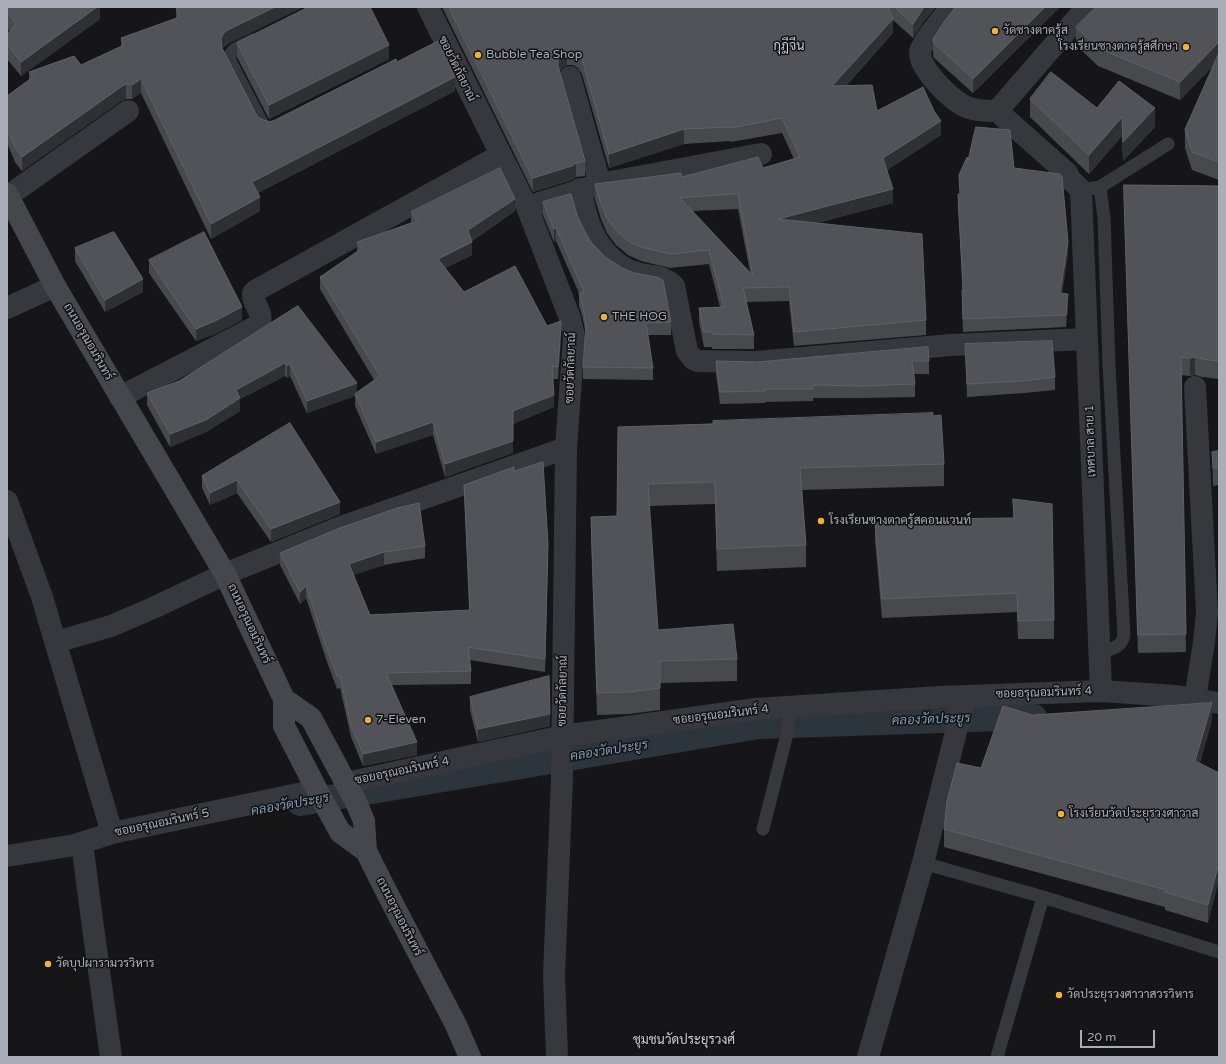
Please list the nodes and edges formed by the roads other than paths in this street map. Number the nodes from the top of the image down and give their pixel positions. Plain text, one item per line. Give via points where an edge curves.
1 (428, 7) edge
2 (952, 7) edge
3 (1087, 7) edge
4 (266, 34) edge
5 (570, 77) dead end
6 (997, 111) junction
7 (128, 112) dead end
8 (280, 123) edge
9 (1168, 144) dead end
10 (761, 154) dead end
11 (500, 155) junction
12 (590, 186) junction
13 (1091, 189) junction
14 (8, 195) edge
15 (528, 207) junction
16 (55, 286) junction
17 (7, 308) edge
18 (1087, 339) junction
19 (1195, 387) dead end
20 (120, 397) junction
21 (566, 448) junction
22 (7, 501) edge
23 (225, 574) junction
24 (56, 642) junction
25 (1100, 652) junction
26 (1101, 691) junction
27 (965, 696) junction
28 (284, 698) junction
29 (1205, 701) edge
30 (789, 720) junction
31 (563, 736) junction
32 (350, 791) junction
33 (320, 797) junction
34 (763, 829) dead end
35 (112, 833) junction
36 (82, 843) junction
37 (366, 851) junction
38 (7, 856) edge
39 (923, 864) junction
40 (1043, 897) junction
41 (1219, 952) edge
42 (111, 1057) edge
43 (470, 1057) edge
44 (557, 1057) edge
45 (868, 1057) edge
46 (997, 1057) edge

1 - 11 street, ซอยวัดกัลยาณ์ via 438,43
2 - 6 street via 926,40 920,51 921,61 931,77 955,100 969,108
3 - 6 street
4 - 8 lane via 232,51 229,59 263,125 269,128
5 - 12 street
6 - 13 street via 1067,173 1069,178
7 - 14 street
9 - 13 lane
10 - 12 street
11 - 15 street, ซอยวัดกัลยาณ์
11 - 20 street via 255,291 254,299 261,314 259,325
12 - 15 street
12 - 18 street via 589,224 597,239 611,258 623,268 669,280 674,286 688,352 698,361 756,362 951,345
13 - 18 street, เทศบาล สาย 1
13 - 25 lane via 1104,218 1109,366 1124,635 1118,647
14 - 16 main road, ถนนอรุณอมรินทร์
15 - 21 street, ซอยวัดกัลยาณ์ via 570,318 574,337
16 - 17 street
16 - 20 main road, ถนนอรุณอมรินทร์
18 - 25 street, เทศบาล สาย 1
19 - 29 street via 1207,612 1204,642
20 - 23 main road, ถนนอรุณอมรินทร์
21 - 23 street via 336,529
21 - 31 street, ซอยวัดกัลยาณ์
22 - 24 street
23 - 24 street via 118,623
23 - 28 main road, ถนนอรุณอมรินทร์
24 - 35 street
25 - 26 street, เทศบาล สาย 1
26 - 27 street, ซอยอรุณอมรินทร์ 4
26 - 29 street, ซอยอรุณอมรินทร์ 4 via 1176,696
27 - 30 street, ซอยอรุณอมรินทร์ 4
27 - 39 street
28 - 32 main road via 311,718
28 - 33 main road, ถนนอรุณอมรินทร์ via 284,726
30 - 31 street, ซอยอรุณอมรินทร์ 4 via 756,709
30 - 34 lane
31 - 32 street, ซอยอรุณอมรินทร์ 4
31 - 44 street, ซอยวัดกัลยาณ์ via 554,975
32 - 37 main road via 364,820
33 - 35 street, ซอยอรุณอมรินทร์ 5
33 - 37 main road, ถนนอรุณอมรินทร์ via 340,832
35 - 36 street, ซอยอรุณอมรินทร์ 5
36 - 38 street, ซอยอรุณอมรินทร์ 5
36 - 42 street
37 - 43 main road, ถนนอรุณอมรินทร์
39 - 40 lane
39 - 45 street
40 - 41 lane
40 - 46 lane

